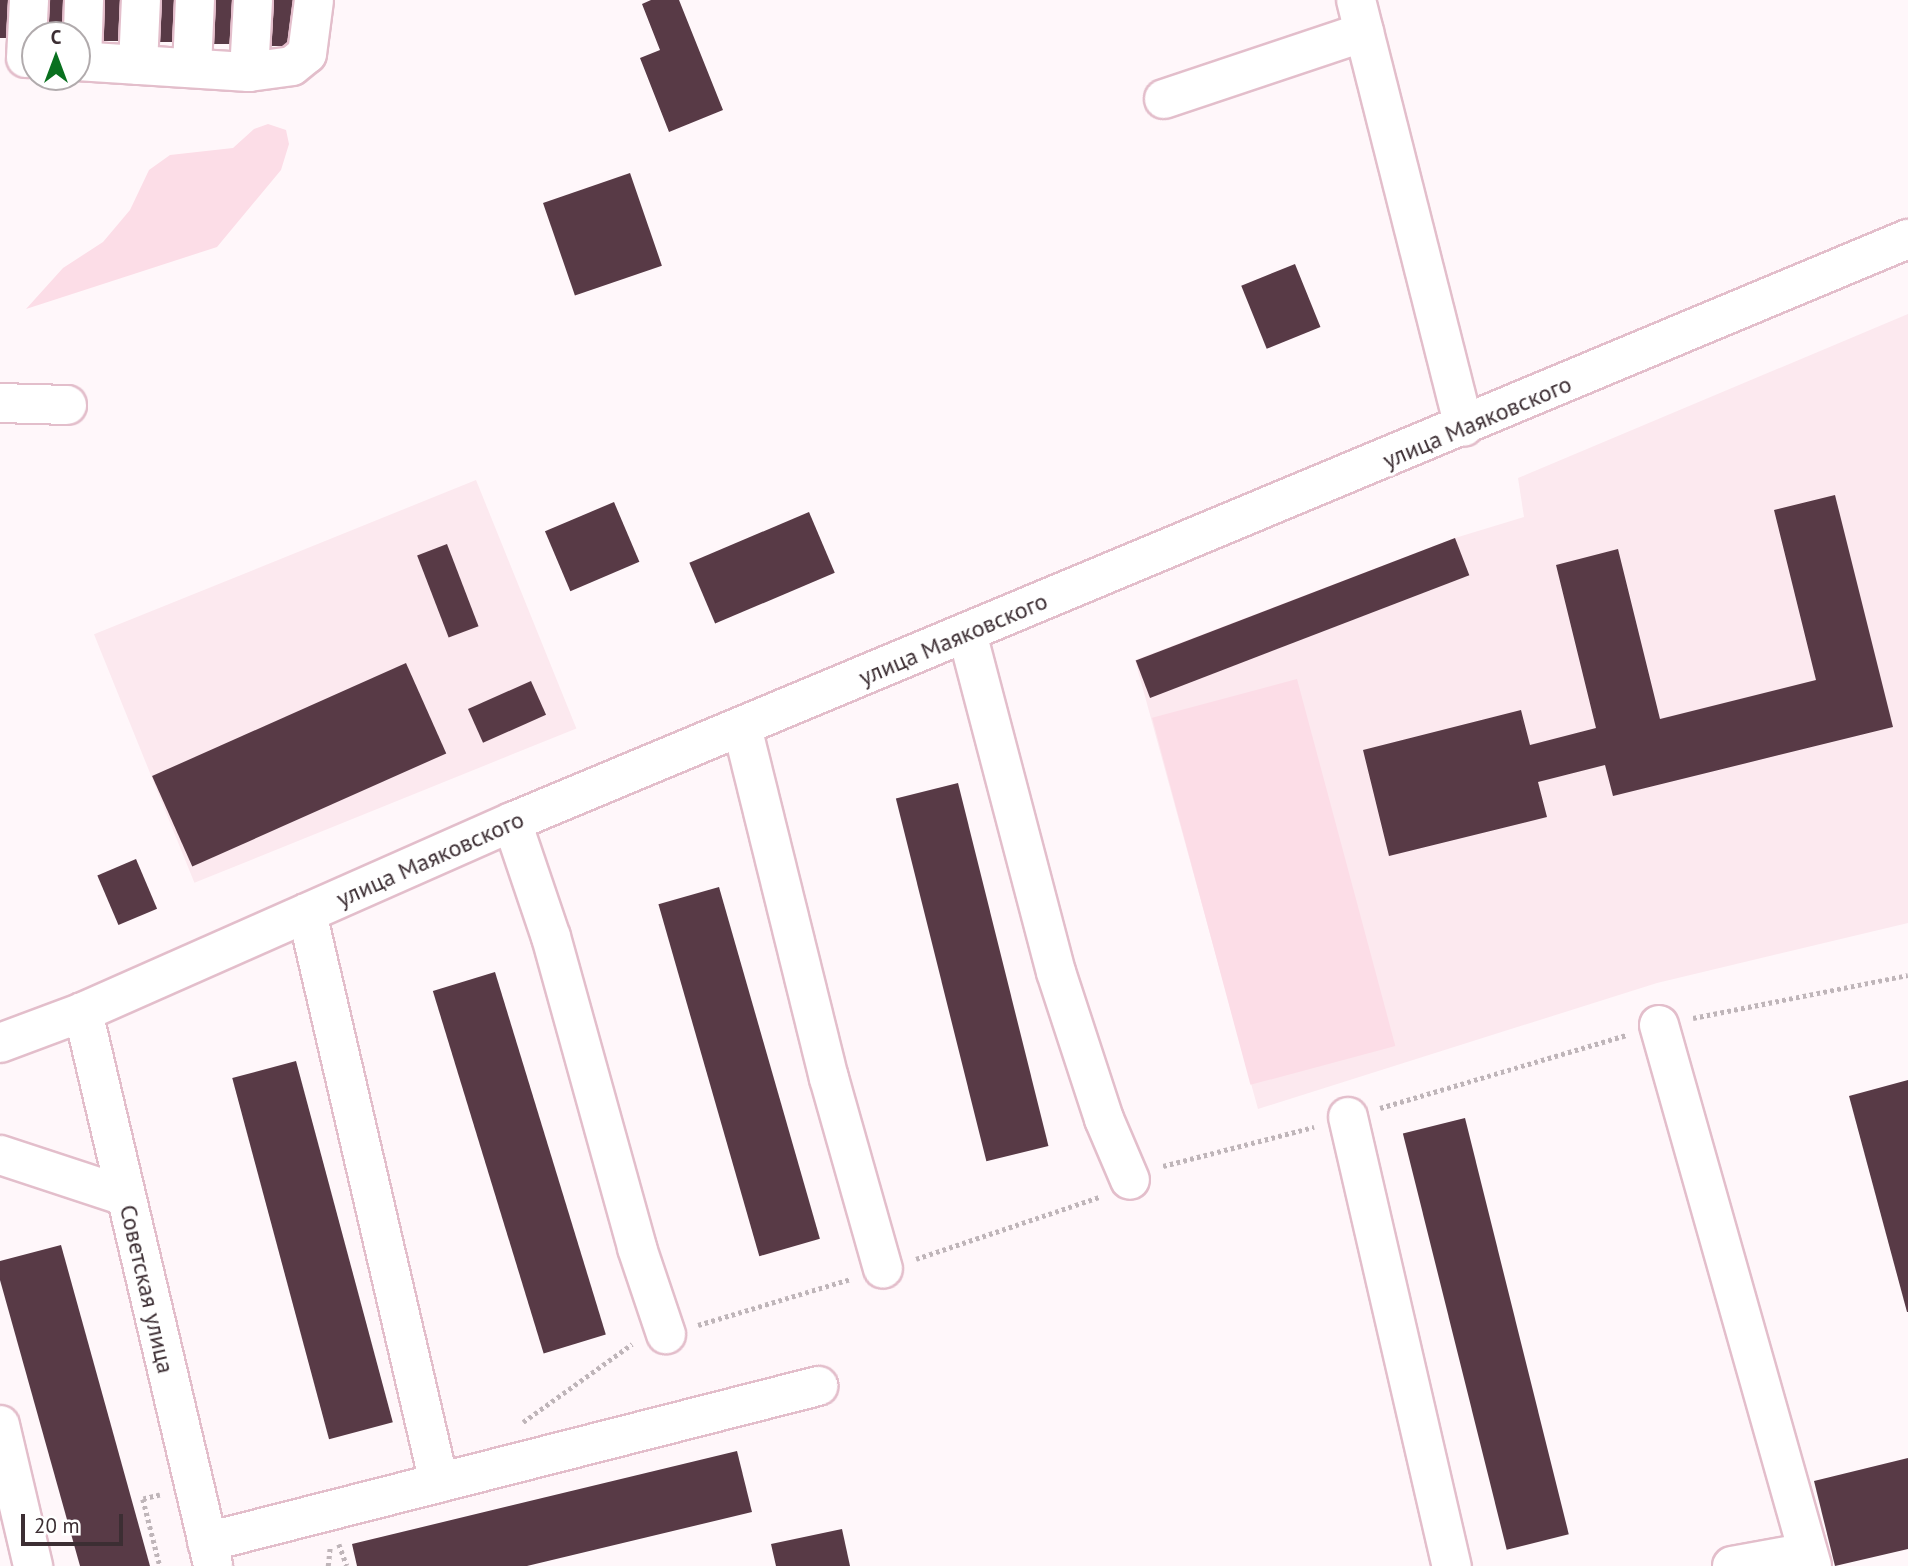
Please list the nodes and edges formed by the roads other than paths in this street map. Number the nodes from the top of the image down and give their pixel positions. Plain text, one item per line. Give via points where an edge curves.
1 (29, 0) edge
2 (85, 0) edge
3 (141, 0) edge
4 (195, 0) edge
5 (253, 0) edge
6 (314, 0) edge
7 (1360, 16) edge
8 (83, 21) edge
9 (20, 58) edge
10 (91, 62) edge
11 (138, 65) junction
12 (192, 68) junction
13 (249, 72) junction
14 (1164, 99) dead end
15 (1908, 239) edge
16 (0, 403) edge
17 (66, 405) dead end
18 (1464, 427) junction
19 (967, 634) junction
20 (742, 727) junction
21 (512, 822) junction
22 (307, 913) junction
23 (83, 1012) junction
24 (1660, 1025) dead end
25 (0, 1043) edge
26 (1348, 1117) dead end
27 (0, 1155) edge
28 (1130, 1180) dead end
29 (125, 1196) junction
30 (883, 1269) dead end
31 (666, 1334) dead end
32 (818, 1386) dead end
33 (0, 1425) edge
34 (439, 1483) junction
35 (210, 1554) edge
36 (1810, 1559) edge
37 (33, 1566) edge
38 (1452, 1566) edge
39 (1732, 1566) edge

1 - 9 street
2 - 8 street
3 - 11 street
4 - 12 street
5 - 13 street
6 - 13 street via 307,54 292,66
7 - 14 street
7 - 18 street
10 - 11 street
11 - 12 street
12 - 13 street
15 - 18 street, улица Маяковского
16 - 17 street
18 - 19 street, улица Маяковского
19 - 20 street, улица Маяковского
19 - 28 street via 1056,972 1104,1119
20 - 21 street, улица Маяковского
20 - 30 street via 829,1078
21 - 22 street, улица Маяковского
21 - 31 street via 551,937 637,1248
22 - 23 street, улица Маяковского
22 - 34 street
23 - 25 street, улица Маяковского
23 - 29 street, Советская улица
24 - 36 street
26 - 38 street
27 - 29 street
29 - 35 street, Советская улица
32 - 34 street
33 - 37 street
34 - 35 street
36 - 39 street

